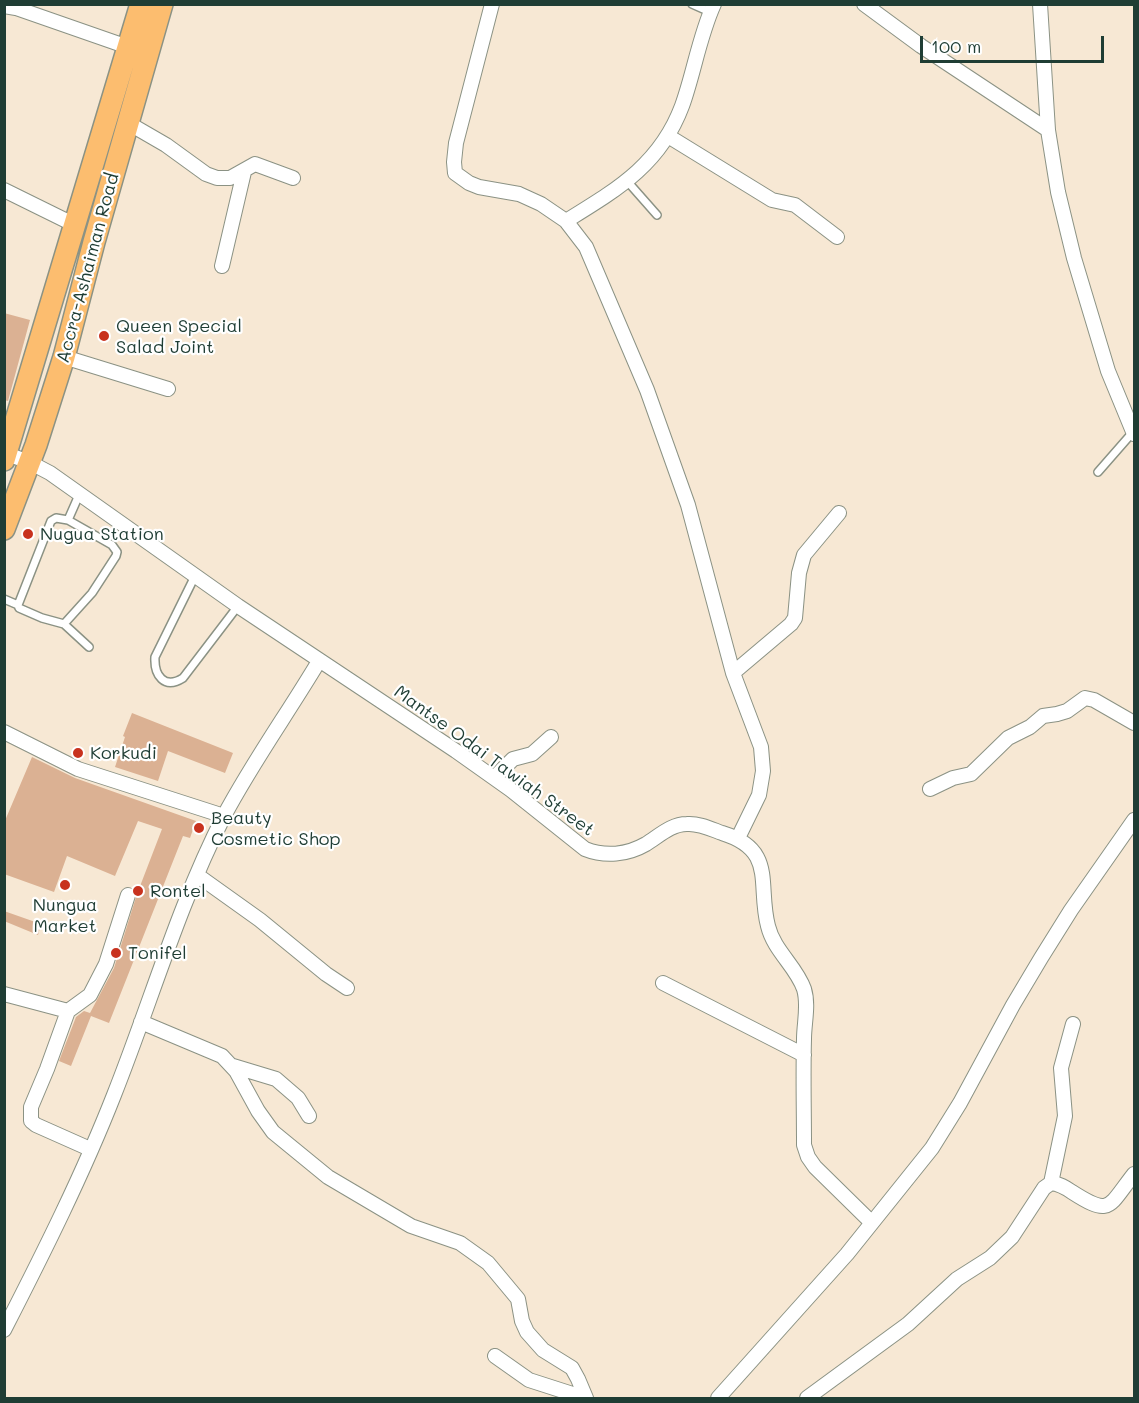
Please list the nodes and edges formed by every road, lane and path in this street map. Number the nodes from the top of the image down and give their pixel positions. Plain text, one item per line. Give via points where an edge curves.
1 (141, 4) edge
2 (162, 4) edge
3 (492, 4) edge
4 (692, 4) edge
5 (864, 4) edge
6 (1040, 4) edge
7 (4, 6) edge
8 (712, 8) edge
9 (128, 47) junction
10 (128, 123) junction
11 (1048, 130) junction
12 (668, 136) junction
13 (244, 172) junction
14 (293, 178) dead end
15 (627, 181) junction
16 (4, 190) edge
17 (657, 215) dead end
18 (566, 221) junction
19 (75, 225) junction
20 (837, 237) dead end
21 (222, 266) dead end
22 (64, 357) junction
23 (168, 388) dead end
24 (1133, 433) edge
25 (18, 446) edge
26 (1098, 472) dead end
27 (79, 495) junction
28 (839, 513) dead end
29 (68, 520) junction
30 (4, 529) edge
31 (196, 576) junction
32 (4, 599) edge
33 (18, 605) junction
34 (238, 606) junction
35 (64, 624) junction
36 (89, 647) dead end
37 (319, 661) junction
38 (734, 673) junction
39 (1134, 723) edge
40 (4, 732) edge
41 (551, 737) dead end
42 (494, 778) junction
43 (930, 789) dead end
44 (224, 816) junction
45 (1134, 820) edge
46 (738, 838) junction
47 (197, 875) junction
48 (129, 895) dead end
49 (663, 983) dead end
50 (347, 988) dead end
51 (4, 994) edge
52 (68, 1011) junction
53 (141, 1022) junction
54 (1073, 1024) dead end
55 (804, 1055) junction
56 (233, 1066) junction
57 (309, 1116) dead end
58 (90, 1149) junction
59 (1134, 1174) edge
60 (1051, 1183) junction
61 (871, 1222) junction
62 (4, 1330) edge
63 (495, 1356) dead end
64 (585, 1398) edge
65 (718, 1398) edge
66 (807, 1398) edge

1 - 9 main road, Accra-Ashaiman Road
2 - 10 main road, Accra-Ashaiman Road
3 - 18 street via 456,143 455,173 479,187 519,194
4 - 8 lane
5 - 11 street
6 - 11 street
7 - 9 street
8 - 12 street via 682,107
9 - 19 main road, Accra-Ashaiman Road
10 - 13 street via 206,174 230,178
10 - 22 main road, Accra-Ashaiman Road
11 - 24 street via 1074,258 1108,371
12 - 15 street
12 - 20 street via 772,200 803,209
13 - 14 street via 255,164
13 - 21 street
15 - 17 lane
15 - 18 street
16 - 19 street
18 - 38 street via 586,247 651,401 688,505
19 - 25 main road, Accra-Ashaiman Road
22 - 23 street
22 - 25 main road, Accra-Ashaiman Road
24 - 26 lane
25 - 27 street, Mantse Odai Tawiah Street
25 - 30 main road, Accra-Ashaiman Road
27 - 29 lane
27 - 31 street, Mantse Odai Tawiah Street
28 - 38 street via 804,555 792,624
29 - 33 lane via 51,521
29 - 35 lane via 112,545 117,552 92,593
31 - 34 street, Mantse Odai Tawiah Street
31 - 34 lane via 155,657 154,669 165,681 176,683 183,678
32 - 33 lane
33 - 35 lane
34 - 37 street, Mantse Odai Tawiah Street
35 - 36 lane
37 - 42 street, Mantse Odai Tawiah Street
37 - 44 street
38 - 46 street via 760,747 763,771 759,795
39 - 43 street via 1085,698 1067,711 1043,716 1008,738 971,774
40 - 44 street via 78,769
41 - 42 street via 532,754 513,759
42 - 46 street, Mantse Odai Tawiah Street via 585,849 597,854 628,851 674,826 687,824
44 - 47 street
45 - 61 street via 1071,910 1012,1005 946,1128
46 - 55 street, Mantse Odai Tawiah Street via 760,861 771,935 805,992
47 - 50 street
47 - 53 street
48 - 52 street via 106,964 90,994
49 - 55 street
51 - 52 street
52 - 58 street via 30,1115 31,1121 42,1129
53 - 56 street via 222,1056
53 - 58 street
54 - 60 street via 1061,1068 1065,1116
55 - 61 street, Mantse Odai Tawiah Street via 804,1145 808,1157
56 - 57 street via 276,1079 298,1098
56 - 64 street via 273,1132 328,1177 411,1226 460,1243 488,1263 518,1299 527,1332 543,1350 572,1368
58 - 62 street
59 - 60 street via 1113,1201 1101,1207 1058,1183
60 - 66 street via 1012,1237 990,1258
61 - 65 street via 821,1285
63 - 64 street via 529,1380

